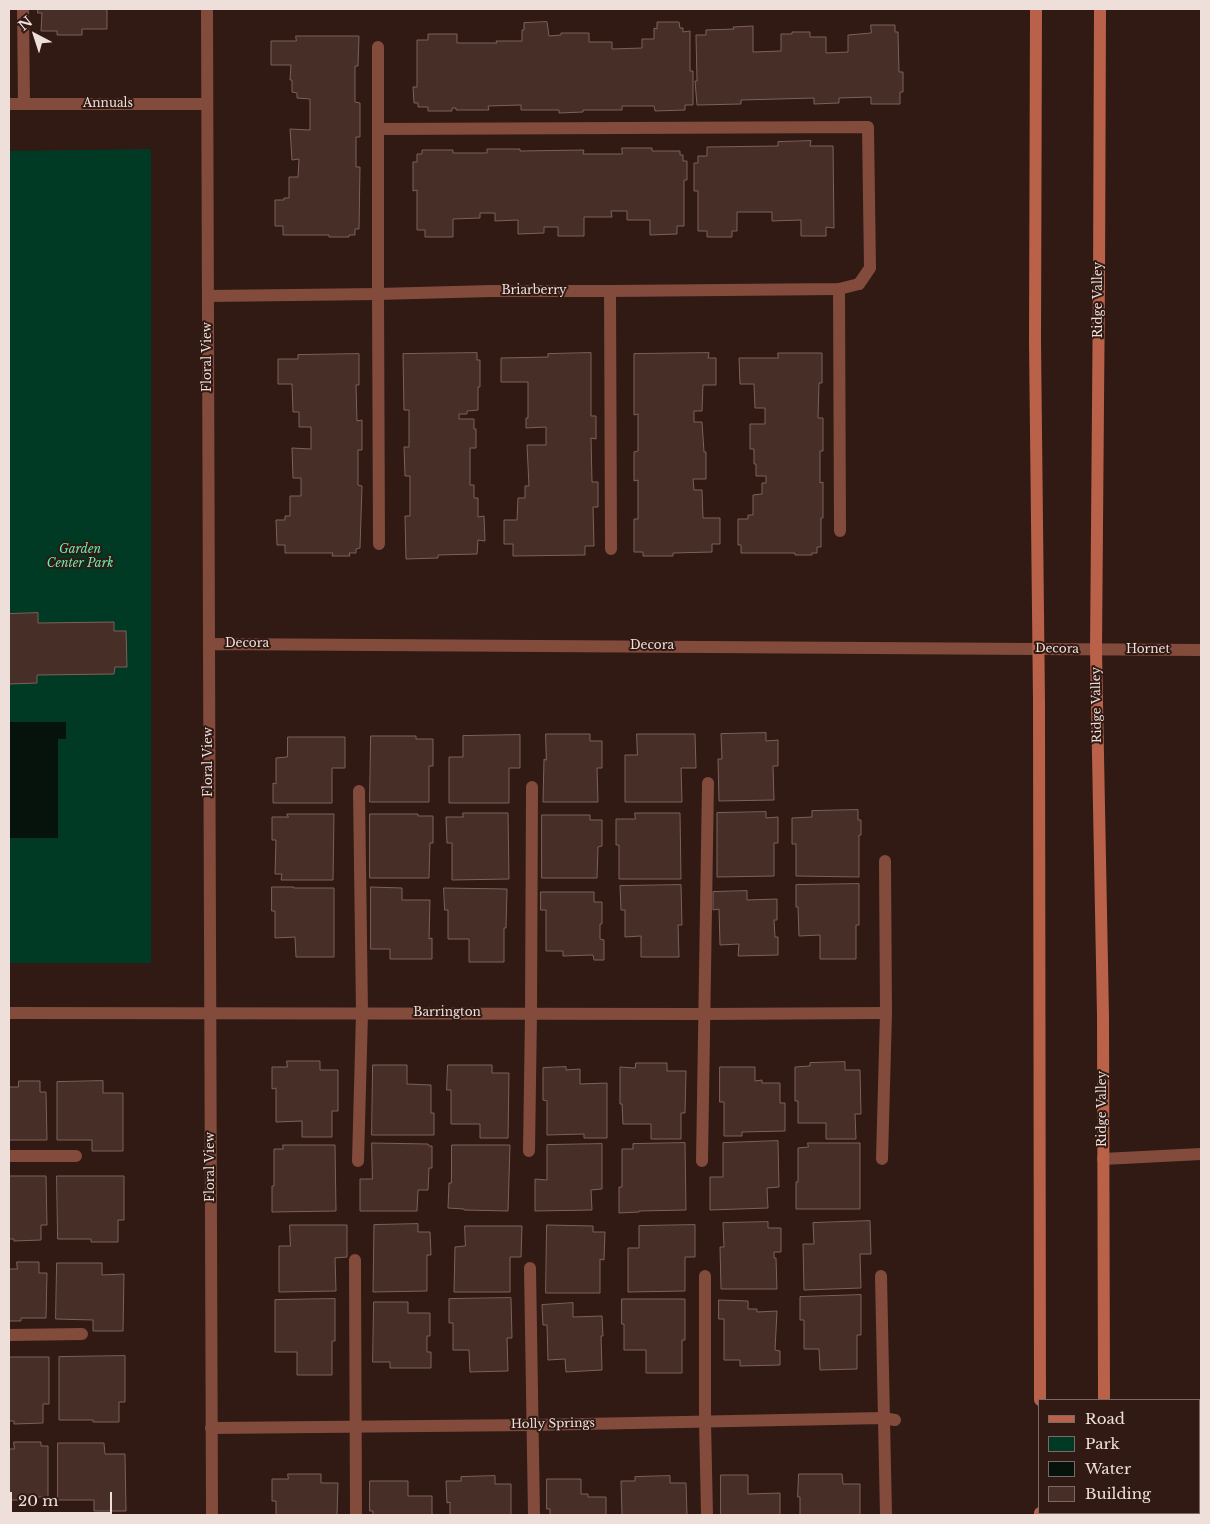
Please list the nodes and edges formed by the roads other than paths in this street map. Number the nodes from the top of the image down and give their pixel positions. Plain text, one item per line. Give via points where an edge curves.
1 (23, 9) edge
2 (207, 9) edge
3 (1036, 9) edge
4 (1100, 9) edge
5 (378, 47) dead end
6 (9, 104) edge
7 (24, 104) junction
8 (207, 104) junction
9 (378, 130) junction
10 (839, 289) junction
11 (610, 292) junction
12 (378, 294) junction
13 (208, 296) junction
14 (840, 531) dead end
15 (379, 544) dead end
16 (612, 549) dead end
17 (209, 644) junction
18 (1038, 649) junction
19 (1096, 650) junction
20 (1201, 650) edge
21 (708, 783) dead end
22 (532, 787) dead end
23 (359, 791) dead end
24 (885, 861) dead end
25 (362, 1012) junction
26 (886, 1012) junction
27 (9, 1013) edge
28 (211, 1013) junction
29 (531, 1014) junction
30 (704, 1014) junction
31 (529, 1152) dead end
32 (1201, 1154) edge
33 (9, 1156) edge
34 (76, 1156) dead end
35 (882, 1159) dead end
36 (1103, 1159) junction
37 (358, 1161) dead end
38 (702, 1161) dead end
39 (356, 1260) dead end
40 (530, 1268) dead end
41 (705, 1276) dead end
42 (881, 1276) dead end
43 (82, 1334) dead end
44 (9, 1335) edge
45 (1040, 1399) edge
46 (1104, 1399) edge
47 (889, 1419) junction
48 (705, 1421) junction
49 (533, 1425) junction
50 (356, 1426) junction
51 (211, 1428) junction
52 (212, 1515) edge
53 (356, 1515) edge
54 (534, 1515) edge
55 (707, 1515) edge
56 (886, 1515) edge

1 - 7 street
2 - 8 street, Floral View
3 - 18 main road
4 - 19 main road, Ridge Valley
5 - 9 street
6 - 7 street, Annuals
7 - 8 street, Annuals
8 - 13 street, Floral View
9 - 10 street, Briarberry via 868,127 870,268 859,284
9 - 12 street
10 - 11 street, Briarberry
10 - 14 street
11 - 12 street, Briarberry
11 - 16 street
12 - 13 street, Briarberry
12 - 15 street
13 - 17 street, Floral View
17 - 18 street, Decora
17 - 28 street, Floral View
18 - 19 street, Decora
18 - 45 main road
19 - 20 street, Hornet
19 - 36 main road, Ridge Valley
21 - 30 street
22 - 29 street
23 - 25 street
24 - 26 street
25 - 28 street, Barrington
25 - 29 street, Barrington
25 - 37 street
26 - 30 street, Barrington
26 - 35 street
27 - 28 street, Barrington
28 - 51 street, Floral View
29 - 30 street, Barrington
29 - 31 street
30 - 38 street
32 - 36 street
33 - 34 street
36 - 46 main road, Ridge Valley
39 - 50 street
40 - 49 street
41 - 48 street
42 - 47 street
43 - 44 street
47 - 48 street, Holly Springs
47 - 56 street
48 - 49 street, Holly Springs
48 - 55 street
49 - 50 street, Holly Springs
49 - 54 street
50 - 51 street, Holly Springs
50 - 53 street
51 - 52 street, Floral View

